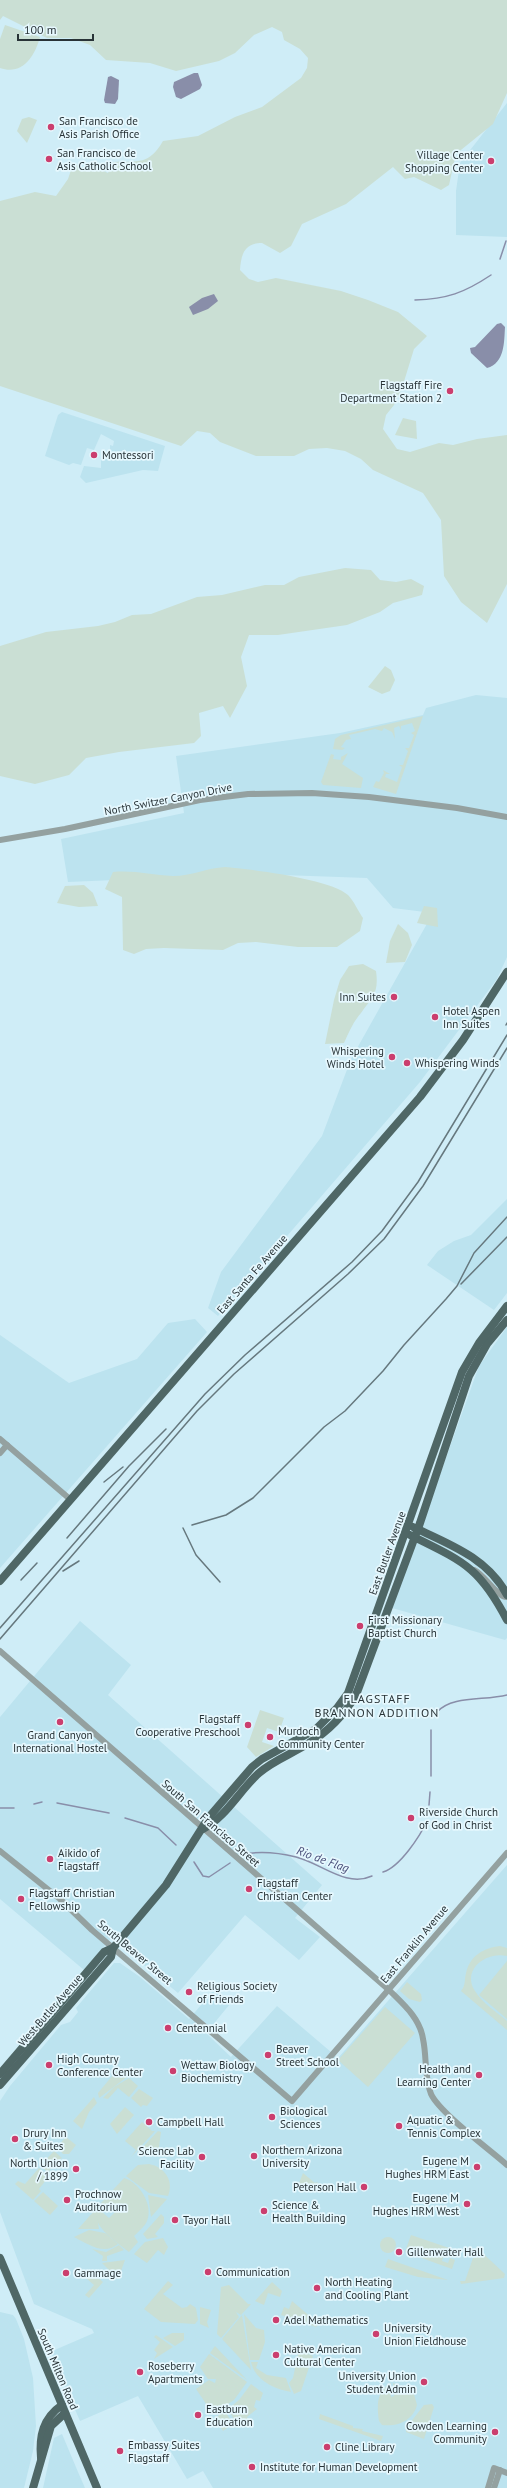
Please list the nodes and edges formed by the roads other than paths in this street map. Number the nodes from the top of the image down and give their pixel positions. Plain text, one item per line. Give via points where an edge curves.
1 (507, 817) edge
2 (0, 840) edge
3 (507, 972) edge
4 (507, 1306) edge
5 (507, 1320) edge
6 (0, 1439) edge
7 (7, 1445) junction
8 (0, 1453) edge
9 (71, 1500) junction
10 (409, 1525) junction
11 (417, 1529) junction
12 (410, 1535) junction
13 (473, 1569) junction
14 (0, 1581) edge
15 (507, 1596) edge
16 (507, 1620) edge
17 (0, 1651) edge
18 (203, 1829) junction
19 (0, 1851) edge
20 (507, 1853) edge
21 (158, 1896) joint
22 (113, 1948) junction
23 (389, 1990) junction
24 (71, 1992) junction
25 (64, 2011) junction
26 (0, 2074) edge
27 (0, 2085) edge
28 (292, 2101) joint
29 (507, 2165) edge
30 (0, 2258) edge
31 (63, 2409) junction
32 (497, 2469) junction
33 (507, 2473) edge
34 (33, 2488) edge
35 (97, 2488) edge
36 (488, 2488) edge
37 (494, 2488) edge

1 - 2 street, North Switzer Canyon Drive via 369,797 312,793 248,794 200,800 58,831
3 - 9 main road, East Santa Fe Avenue via 471,1029 420,1096
4 - 10 main road, East Butler Avenue via 479,1343 462,1372
5 - 11 main road, East Butler Avenue via 487,1344 469,1376
6 - 7 street
7 - 8 street
7 - 9 street
9 - 14 main road, East Santa Fe Avenue
10 - 11 main road
10 - 12 main road, East Butler Avenue
11 - 12 main road, East Butler Avenue
11 - 15 main road via 477,1559 493,1575
12 - 13 main road via 454,1556
12 - 18 main road, East Butler Avenue via 357,1672 341,1703 316,1729 252,1767 209,1817
13 - 15 street via 483,1575 499,1595
13 - 16 main road via 487,1586
17 - 18 street, South San Francisco Street
18 - 21 main road, East Butler Avenue
18 - 23 street, South San Francisco Street
19 - 22 street, South Beaver Street
20 - 23 street, East Franklin Avenue
21 - 22 main road, West Butler Avenue
22 - 24 main road, West Butler Avenue via 104,1952
22 - 25 main road, West Butler Avenue via 111,1957
22 - 28 street, South Beaver Street
23 - 28 street, East Franklin Avenue
23 - 29 street, South San Francisco Street via 412,2014 420,2029 426,2074 432,2095 445,2111
24 - 25 main road via 64,2004
24 - 26 main road, West Butler Avenue
25 - 27 main road, West Butler Avenue
30 - 31 main road, South Milton Road
31 - 34 main road via 53,2411 44,2425 40,2445 41,2458
31 - 35 main road, South Milton Road
32 - 33 street
32 - 36 street
32 - 37 street

